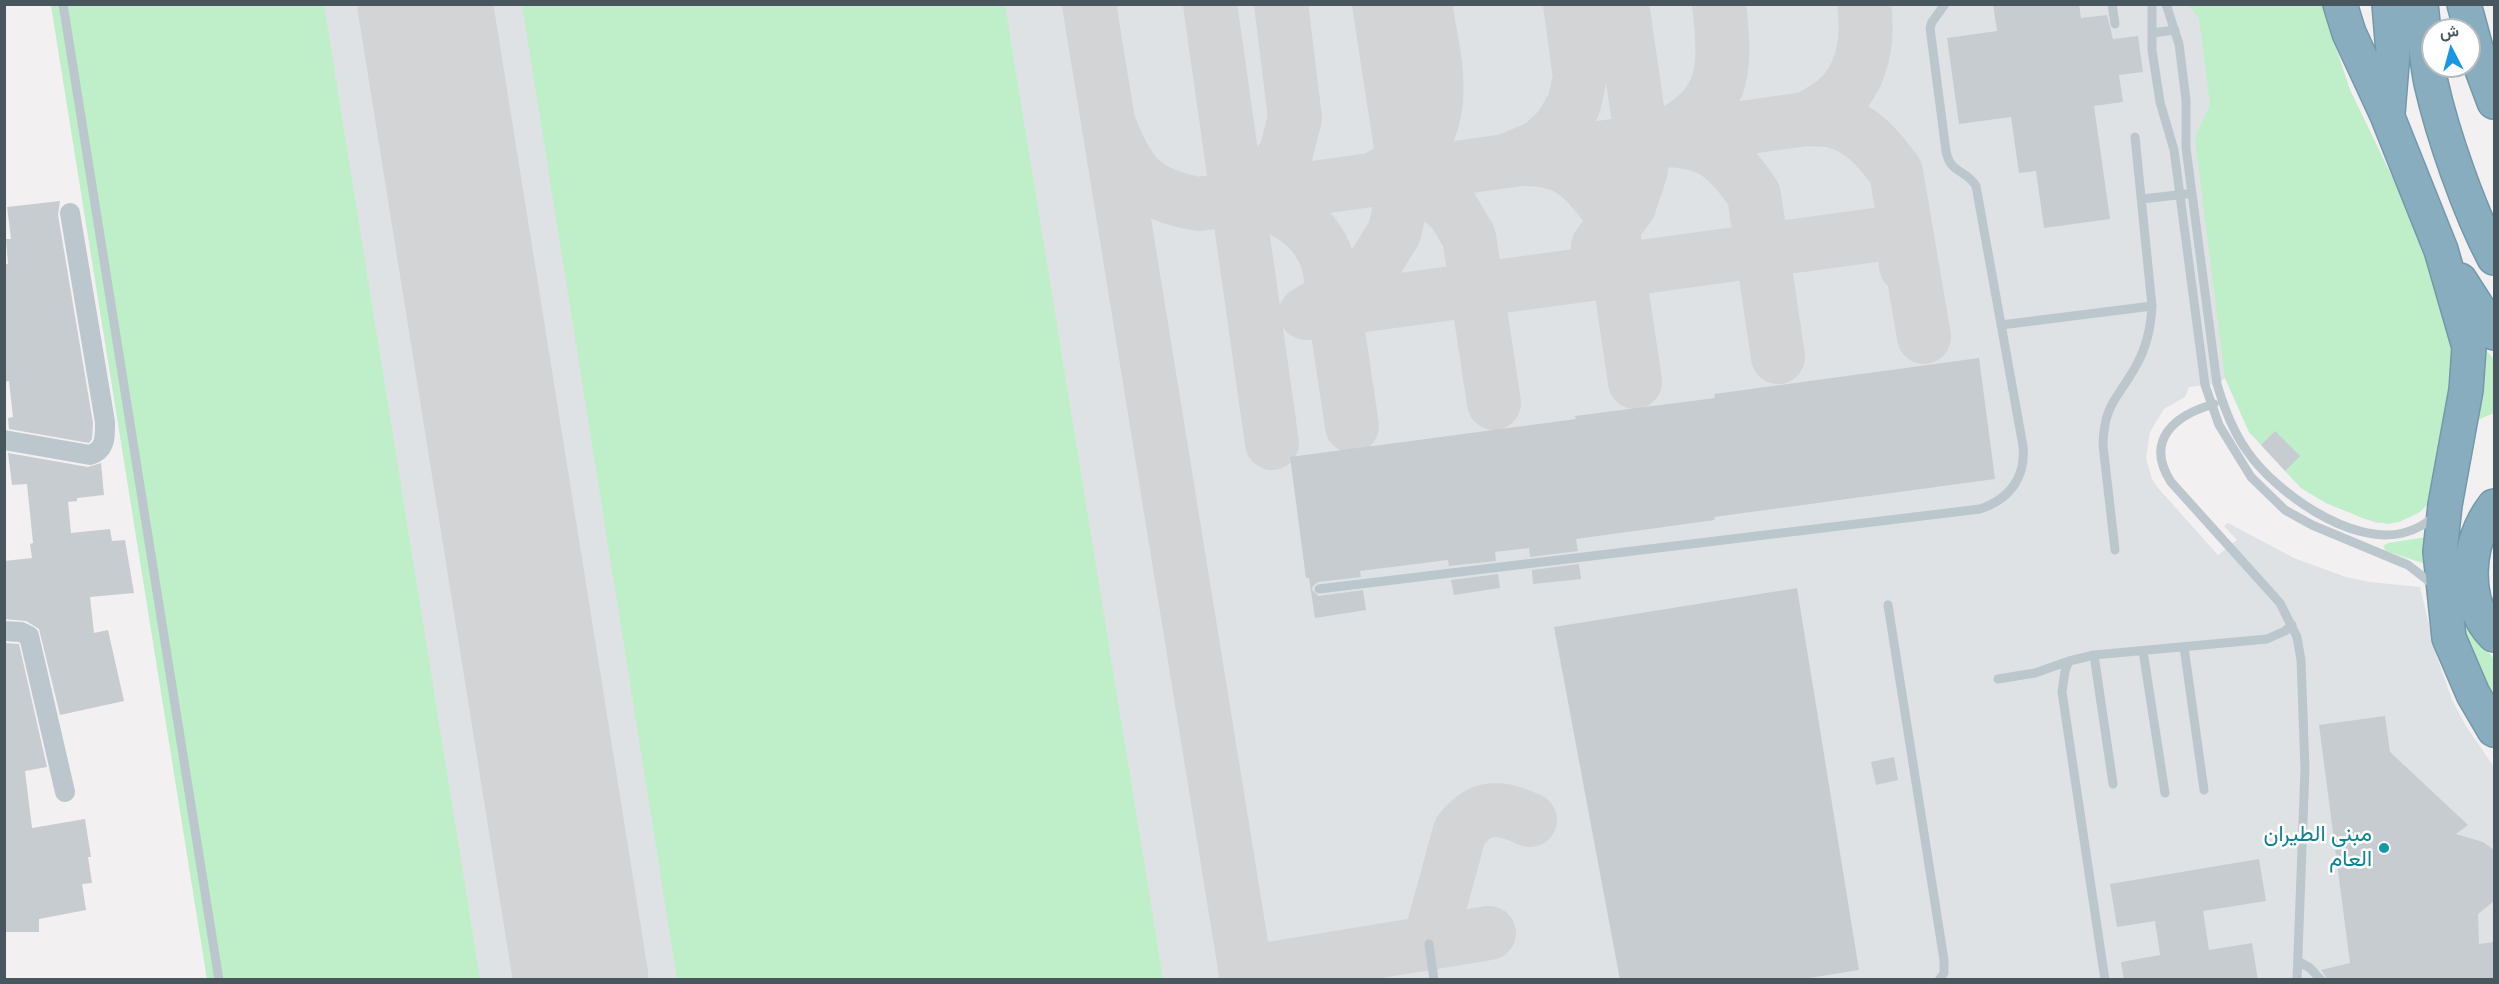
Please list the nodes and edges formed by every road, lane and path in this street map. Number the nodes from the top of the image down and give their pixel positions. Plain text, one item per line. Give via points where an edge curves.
1 (63, 4) edge
2 (1945, 4) edge
3 (2112, 4) edge
4 (2152, 4) edge
5 (2166, 4) edge
6 (2340, 4) edge
7 (2389, 4) edge
8 (2421, 4) edge
9 (2464, 4) edge
10 (2115, 24) dead end
11 (2175, 30) junction
12 (2152, 33) junction
13 (2444, 78) edge
14 (2494, 102) edge
15 (2388, 115) junction
16 (2135, 137) dead end
17 (2192, 194) junction
18 (2180, 195) junction
19 (2142, 199) junction
20 (2494, 201) edge
21 (70, 213) dead end
22 (2441, 250) junction
23 (2494, 258) edge
24 (2152, 306) junction
25 (2001, 325) junction
26 (2494, 333) edge
27 (2222, 402) junction
28 (2210, 405) junction
29 (4, 440) edge
30 (2445, 505) junction
31 (2494, 506) edge
32 (2115, 550) dead end
33 (1319, 589) dead end
34 (2445, 600) junction
35 (1888, 604) dead end
36 (2292, 625) junction
37 (2488, 629) edge
38 (4, 631) edge
39 (2184, 647) junction
40 (2143, 651) junction
41 (2094, 656) junction
42 (2069, 661) junction
43 (1998, 678) dead end
44 (2494, 730) edge
45 (2113, 784) dead end
46 (2204, 790) dead end
47 (65, 792) dead end
48 (2164, 793) dead end
49 (1429, 944) dead end
50 (2298, 961) junction
51 (2297, 978) edge
52 (219, 980) edge
53 (1434, 980) edge
54 (1939, 980) edge
55 (2105, 980) edge
56 (2321, 980) edge

1 - 52 lane
2 - 25 lane via 1930,28 1946,151 1950,164 1976,186
3 - 10 lane
4 - 12 lane
5 - 11 lane
6 - 15 highway via 2349,33
7 - 15 highway via 2393,52
8 - 23 highway via 2431,82 2474,214
9 - 14 highway
11 - 12 lane
11 - 17 lane via 2186,100 2185,140
12 - 18 lane via 2160,102 2173,144
13 - 20 highway
15 - 22 highway
16 - 19 lane
17 - 18 lane
17 - 27 lane
18 - 19 lane
18 - 28 lane
19 - 24 lane
21 - 29 street via 105,440 101,449 90,455
22 - 26 highway
22 - 30 highway via 2469,347 2466,390
24 - 25 lane
24 - 32 lane via 2144,351 2112,402 2104,430
25 - 33 lane via 2024,457 2012,490 1992,505
27 - 28 lane
27 - 30 lane via 2237,436 2259,467 2317,513 2364,532 2390,535 2421,526
28 - 34 lane via 2242,464 2272,500 2312,525 2408,565 2431,582
28 - 36 lane via 2173,423 2161,446 2162,465 2171,482 2280,603
30 - 34 highway via 2440,552
31 - 37 highway via 2478,535 2471,563 2472,594
34 - 44 highway via 2449,638 2473,694
35 - 54 lane via 1944,960 1944,973
36 - 39 lane via 2267,639
36 - 50 lane via 2301,660 2305,741
38 - 47 street via 29,636
39 - 40 lane
39 - 46 lane
40 - 41 lane
40 - 48 lane
41 - 42 lane
41 - 45 lane
42 - 43 lane via 2035,673
42 - 55 lane via 2062,692
49 - 53 lane
50 - 51 lane
50 - 56 lane

